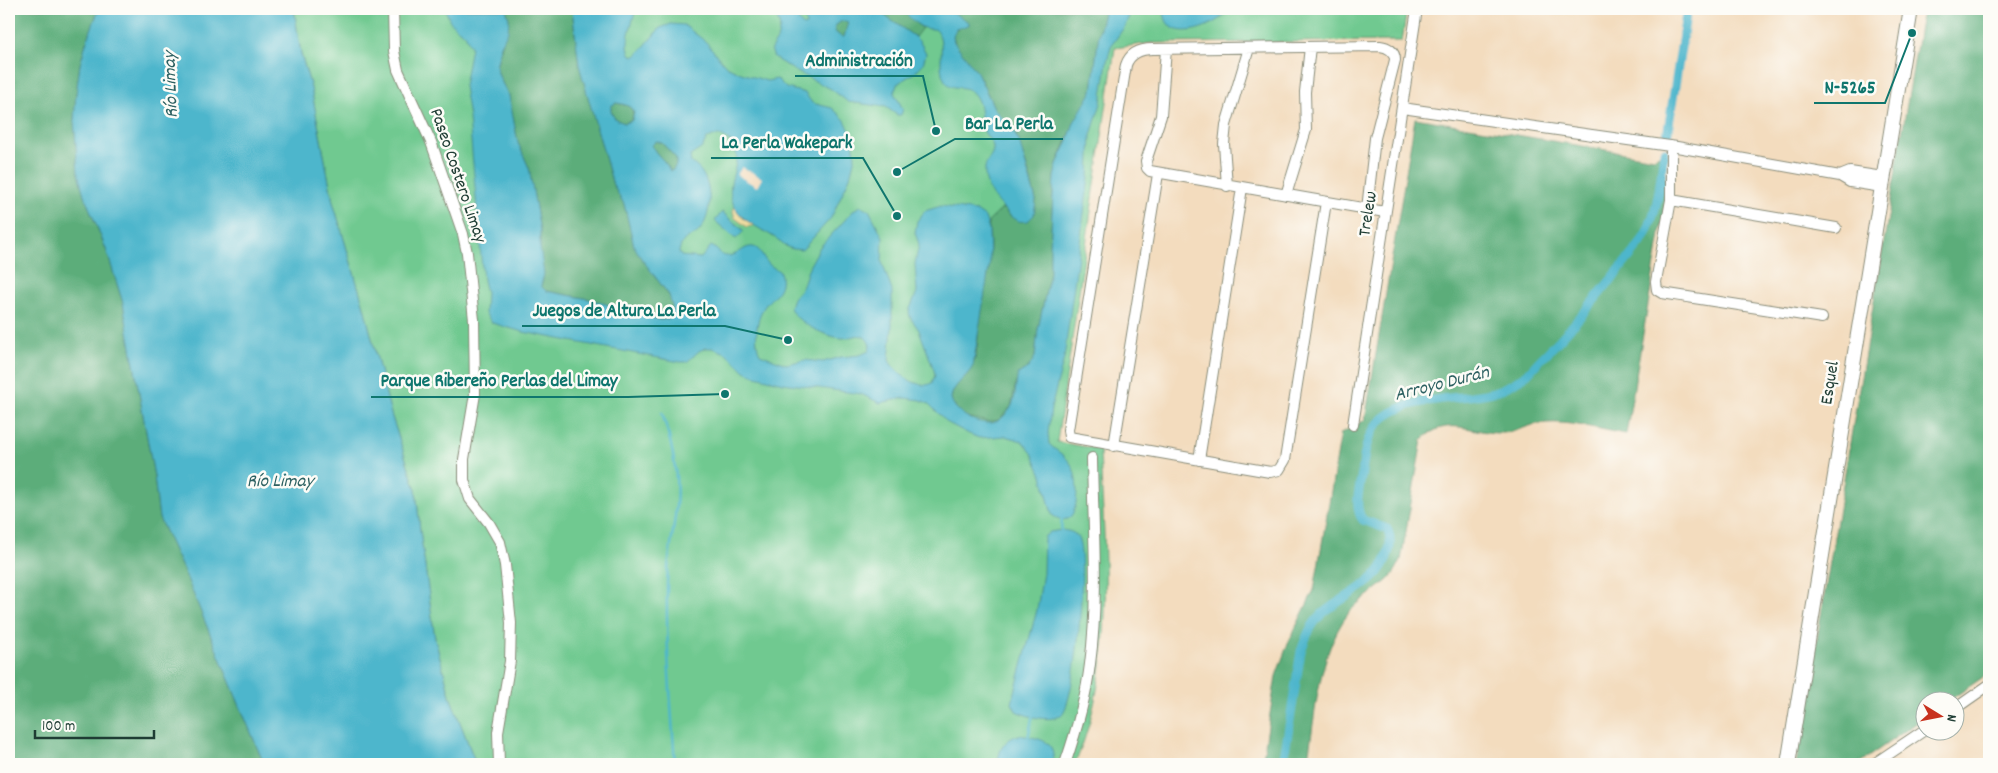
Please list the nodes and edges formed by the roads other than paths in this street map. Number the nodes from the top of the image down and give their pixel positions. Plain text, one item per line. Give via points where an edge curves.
1 (393, 9) edge
2 (1417, 9) edge
3 (1911, 9) edge
4 (1310, 47) junction
5 (1249, 48) junction
6 (1166, 49) junction
7 (1402, 108) junction
8 (1671, 146) junction
9 (1158, 174) junction
10 (1883, 182) junction
11 (1227, 186) junction
12 (1242, 188) junction
13 (1286, 196) junction
14 (1671, 200) junction
15 (1326, 202) junction
16 (1367, 209) junction
17 (1385, 212) junction
18 (1836, 228) dead end
19 (1822, 318) dead end
20 (1353, 424) dead end
21 (1114, 446) junction
22 (1092, 458) dead end
23 (1199, 460) junction
24 (1989, 685) edge
25 (1966, 701) edge
26 (1916, 736) edge
27 (499, 764) edge
28 (1065, 764) edge
29 (1788, 764) edge
30 (1874, 764) edge

1 - 27 street, Paseo Costero Limay via 398,70 431,142 467,253 474,320 475,394 464,459 464,480 470,499 494,531 502,548 511,624 510,662 498,732
2 - 7 street, Trelew
3 - 10 main road, Esquel
4 - 5 street
4 - 13 street via 1306,130
4 - 16 street via 1380,46 1388,48 1395,56 1374,144
5 - 6 street
5 - 11 street via 1226,125
6 - 9 street via 1161,116 1146,161 1147,168
6 - 21 street via 1136,52 1126,65 1067,433 1075,440
7 - 8 street
7 - 17 street, Trelew
8 - 10 street via 1840,176 1850,182
8 - 14 street
9 - 11 street
9 - 21 street
10 - 29 main road, Esquel
11 - 12 street
12 - 13 street
12 - 23 street
13 - 15 street
14 - 18 street
14 - 19 street via 1656,282 1659,292
15 - 16 street
15 - 23 street via 1282,468 1273,472
16 - 17 street
17 - 20 street, Trelew
21 - 23 street
22 - 28 street via 1093,635 1085,695
24 - 25 street
26 - 30 street

